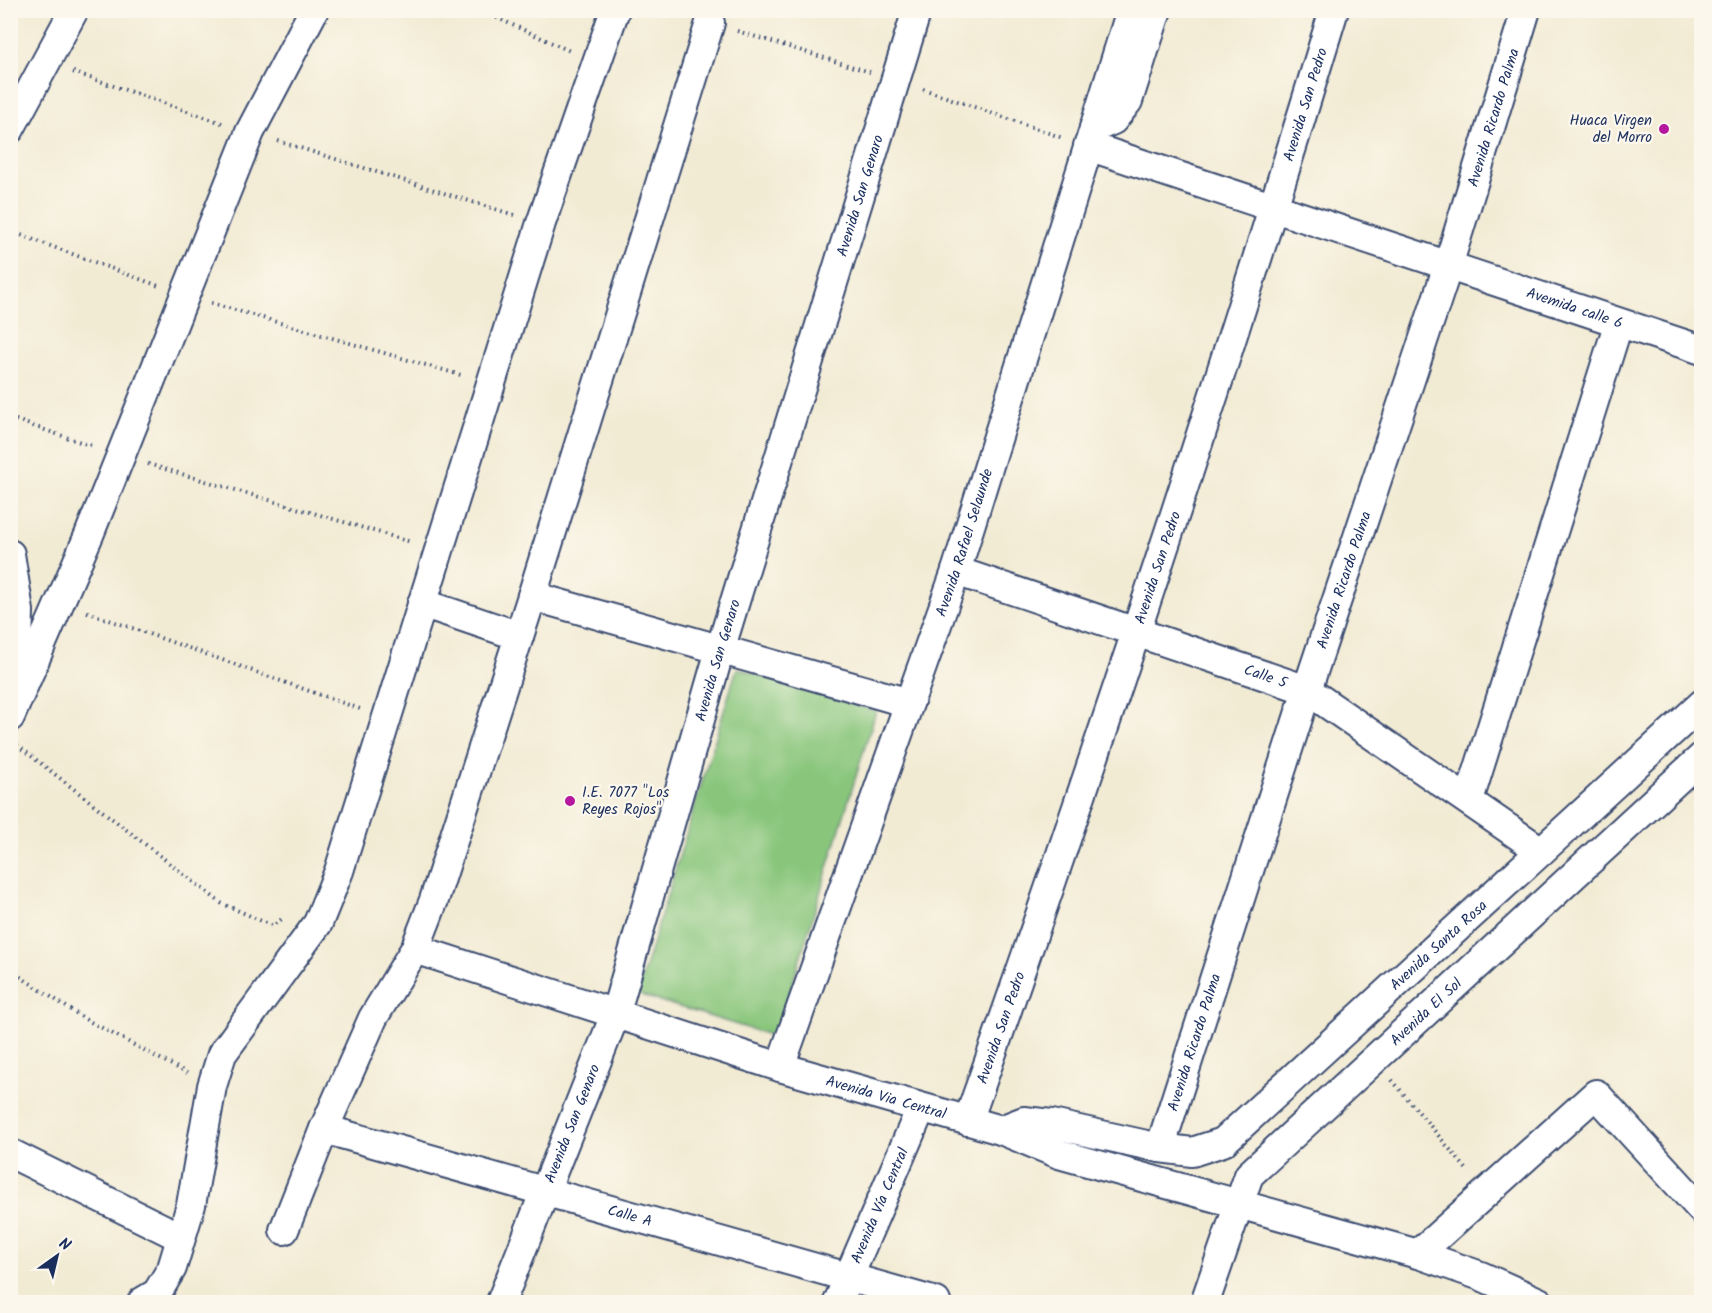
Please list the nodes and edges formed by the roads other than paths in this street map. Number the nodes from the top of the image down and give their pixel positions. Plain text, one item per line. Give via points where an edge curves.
1 (74, 10) edge
2 (314, 10) edge
3 (615, 10) edge
4 (916, 10) edge
5 (1131, 10) edge
6 (1157, 10) edge
7 (1334, 10) edge
8 (1526, 10) edge
9 (710, 23) dead end
10 (10, 129) edge
11 (1091, 137) junction
12 (1274, 208) junction
13 (1448, 266) junction
14 (1618, 324) junction
15 (1701, 350) edge
16 (10, 554) edge
17 (956, 571) junction
18 (532, 597) junction
19 (422, 603) junction
20 (1135, 632) junction
21 (519, 636) junction
22 (720, 650) junction
23 (1307, 690) junction
24 (909, 703) junction
25 (1701, 704) edge
26 (13, 710) edge
27 (1701, 757) edge
28 (1469, 800) junction
29 (1541, 851) junction
30 (415, 949) junction
31 (615, 1015) junction
32 (780, 1067) junction
33 (921, 1108) junction
34 (968, 1121) junction
35 (324, 1129) junction
36 (1001, 1130) junction
37 (1160, 1148) junction
38 (10, 1153) edge
39 (546, 1192) junction
40 (1240, 1203) junction
41 (1701, 1210) edge
42 (284, 1230) dead end
43 (180, 1237) junction
44 (1418, 1254) junction
45 (843, 1290) edge
46 (142, 1302) edge
47 (501, 1302) edge
48 (936, 1302) edge
49 (1205, 1302) edge
50 (1539, 1302) edge

1 - 10 street
2 - 26 street via 250,132
3 - 19 street via 541,224
4 - 22 street, Avenida San Genaro
5 - 11 street, Avenida Rafael Selaunde
6 - 11 street via 1128,101 1113,120
7 - 12 street, Avenida San Pedro
8 - 13 street, Avenida Ricardo Palma
9 - 18 street
11 - 12 street, Avemida calle 6
11 - 17 street, Avenida Rafael Selaunde
12 - 13 street, Avemida calle 6
12 - 20 street, Avenida San Pedro
13 - 14 street, Avemida calle 6
13 - 23 street, Avenida Ricardo Palma
14 - 15 street, Avemida calle 6
14 - 28 street
16 - 26 street via 19,610
17 - 20 street, Calle 5
17 - 24 street, Avenida Rafael Selaunde
18 - 21 street
18 - 22 street
19 - 21 street
19 - 43 street via 339,871 318,923 222,1054 212,1086 191,1205
20 - 23 street, Calle 5
20 - 34 street, Avenida San Pedro
21 - 30 street
22 - 24 street
22 - 31 street, Avenida San Genaro
23 - 28 street, Calle 5
23 - 37 street, Avenida Ricardo Palma
24 - 32 street, Avenida Rafael Selaunde
25 - 29 street, Avenida Santa Rosa
27 - 40 street, Avenida El Sol via 1249,1175
28 - 29 street, Calle 5
29 - 37 street, Avenida Santa Rosa via 1223,1142 1192,1152
30 - 31 street, Avenida Via Central
30 - 35 street via 373,1018
31 - 32 street, Avenida Via Central
31 - 39 street, Avenida San Genaro
32 - 33 street, Avenida Via Central
33 - 34 street, Avenida Via Central
33 - 45 street, Avenida Vía Central
34 - 36 street, Avenida Via Central
35 - 39 street, Calle A
35 - 42 street
36 - 37 street via 1024,1121 1052,1124
36 - 40 street via 1059,1154
38 - 43 street
39 - 45 street, Calle A
39 - 47 street, Avenida San Genaro
40 - 44 street
40 - 49 street, Avenida El Sol
41 - 44 street via 1596,1094
43 - 46 street via 172,1268 157,1293
44 - 50 street
45 - 48 street, Calle A

